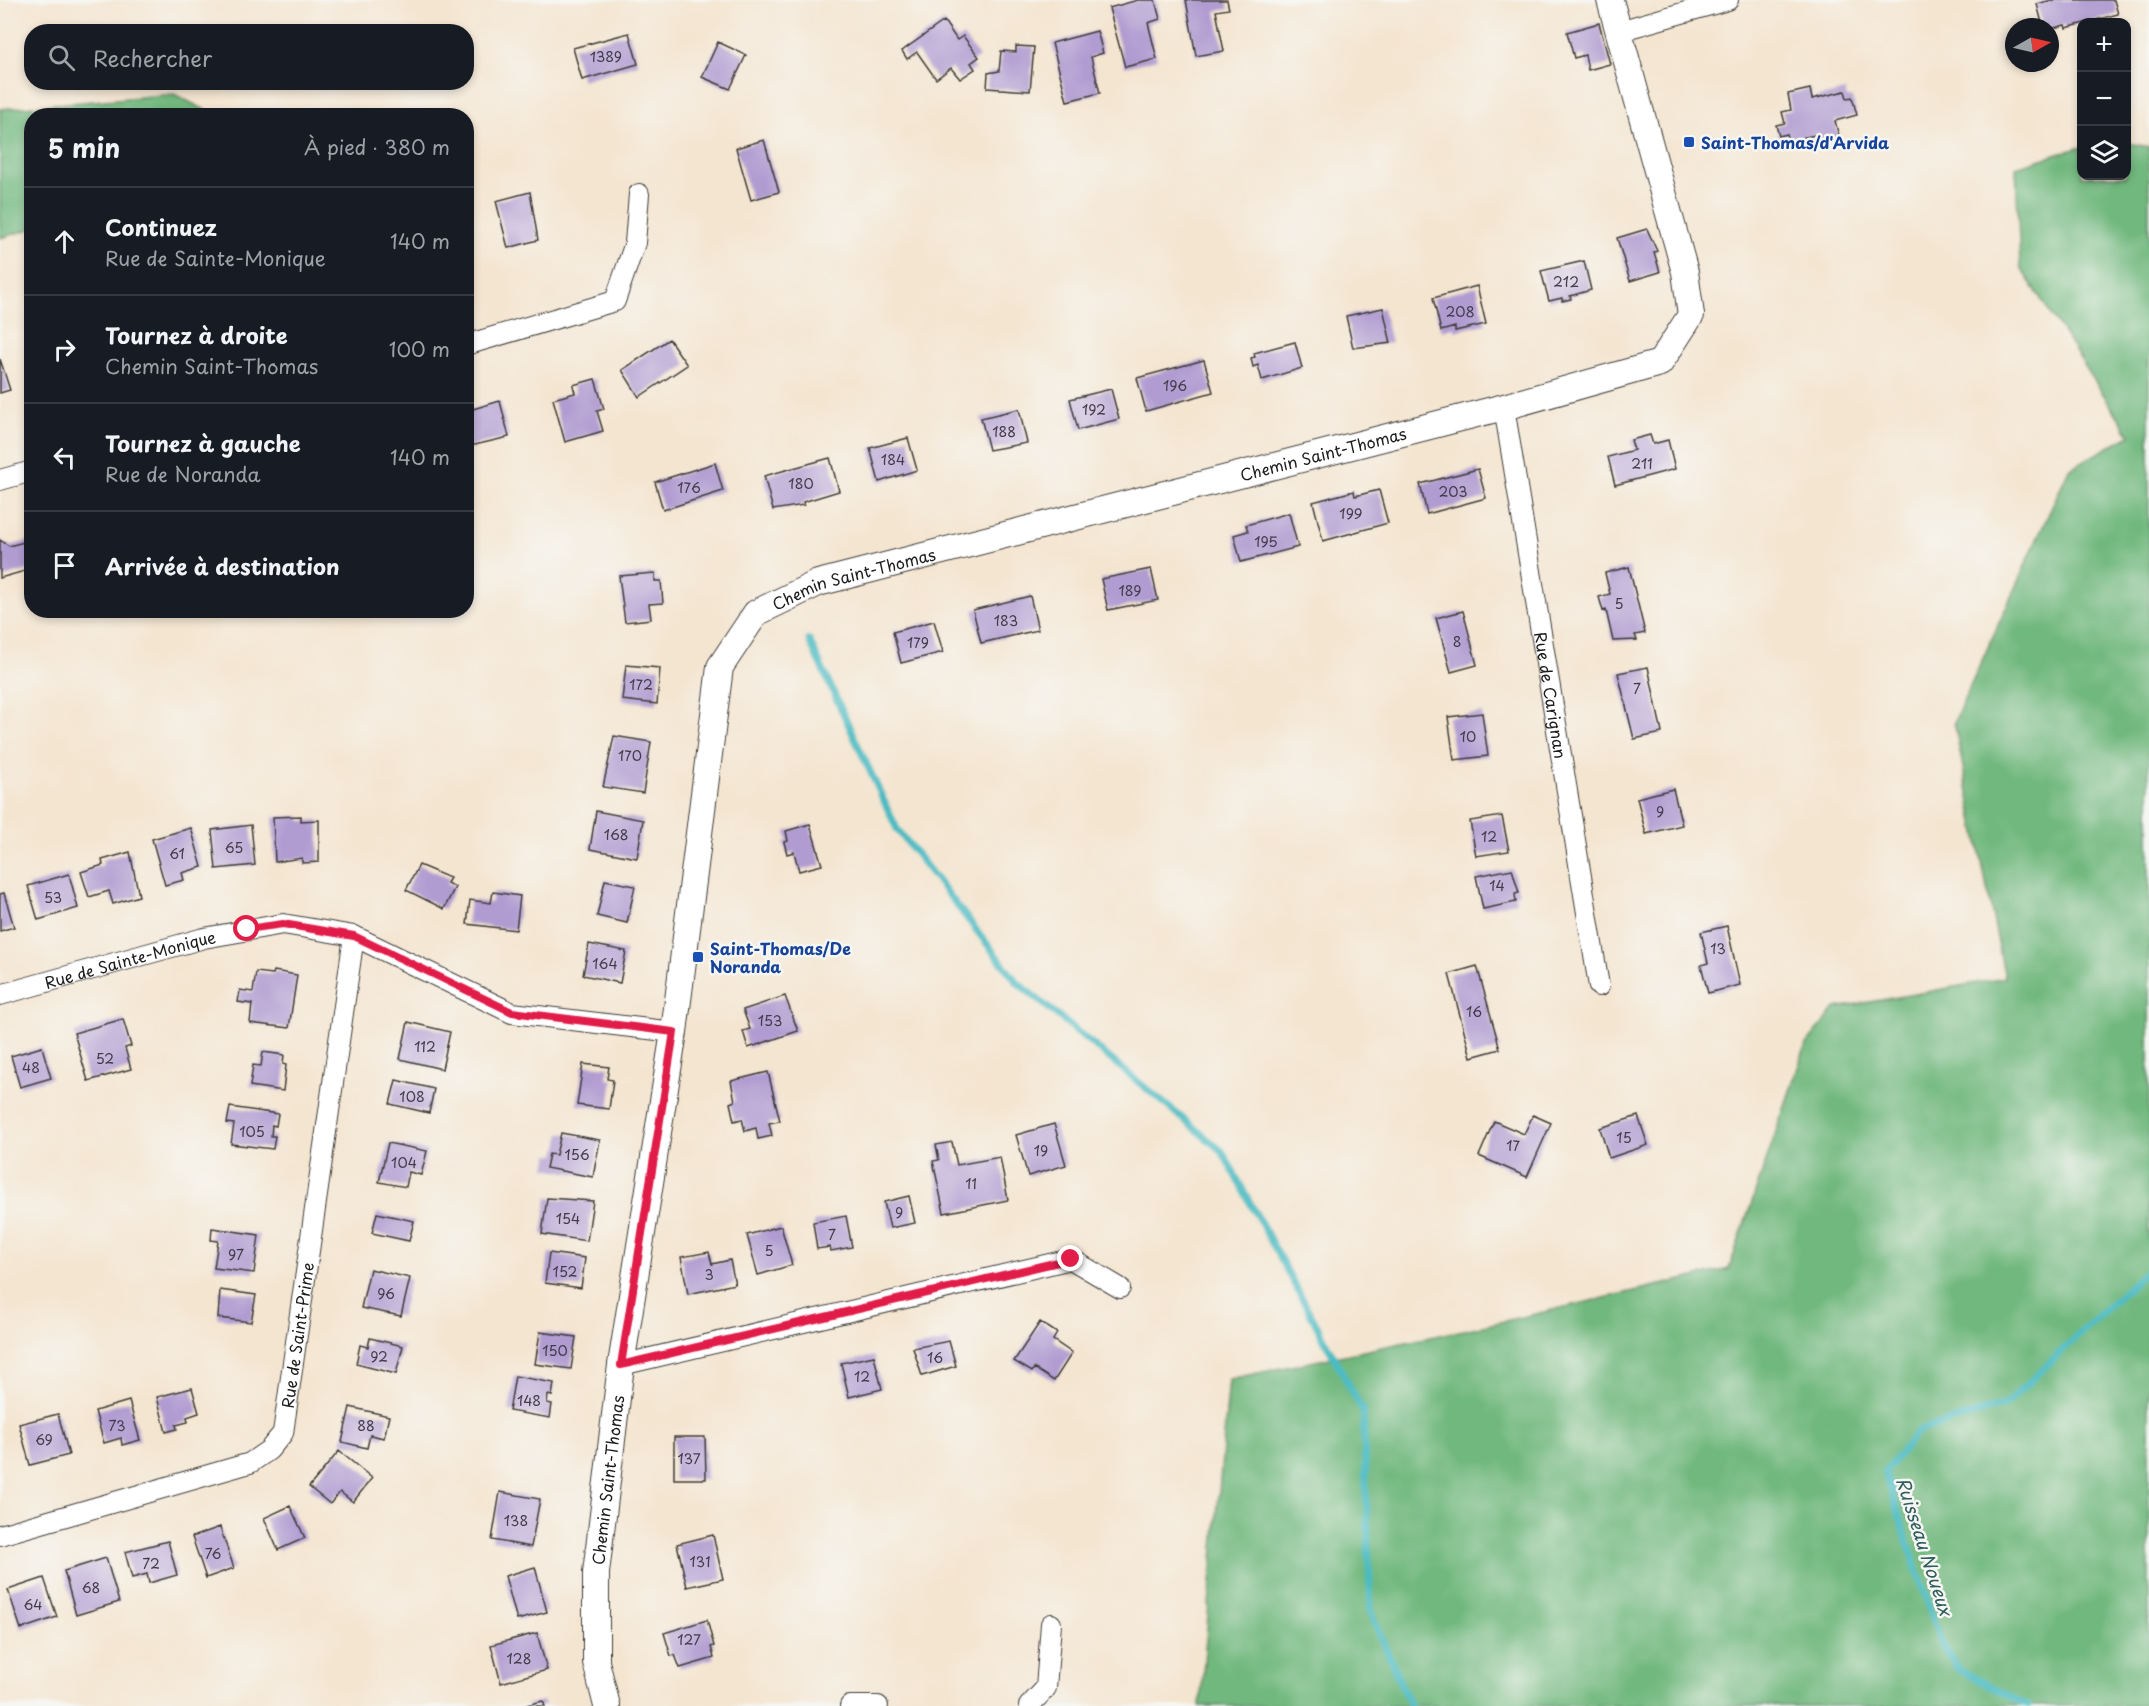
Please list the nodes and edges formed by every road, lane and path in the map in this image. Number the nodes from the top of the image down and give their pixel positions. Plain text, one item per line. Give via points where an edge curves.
1 (1610, 0) edge
2 (1728, 0) edge
3 (1619, 32) junction
4 (639, 194) dead end
5 (474, 343) edge
6 (1503, 406) junction
7 (24, 473) edge
8 (0, 480) edge
9 (354, 936) junction
10 (1599, 986) dead end
11 (0, 995) edge
12 (674, 1032) junction
13 (1120, 1288) dead end
14 (621, 1365) junction
15 (0, 1535) edge
16 (1051, 1624) dead end
17 (607, 1706) edge
18 (850, 1706) edge
19 (878, 1706) edge
20 (1029, 1706) edge

1 - 3 street, Chemin Saint-Thomas
2 - 3 street
3 - 6 street, Chemin Saint-Thomas via 1685,272 1691,315 1660,363
4 - 5 street via 635,243 615,302
6 - 10 street, Rue de Carignan
6 - 12 street, Chemin Saint-Thomas via 818,583 756,613 720,667
7 - 8 street
9 - 11 street, Rue de Sainte-Monique via 283,924 247,929
9 - 12 street, Rue de Sainte-Monique via 512,1012
9 - 15 street, Rue de Saint-Prime via 283,1433 269,1450 250,1463
12 - 14 street, Chemin Saint-Thomas
13 - 14 street via 1071,1259
14 - 17 street, Chemin Saint-Thomas via 596,1573 596,1662
16 - 20 street via 1046,1688
18 - 19 street

